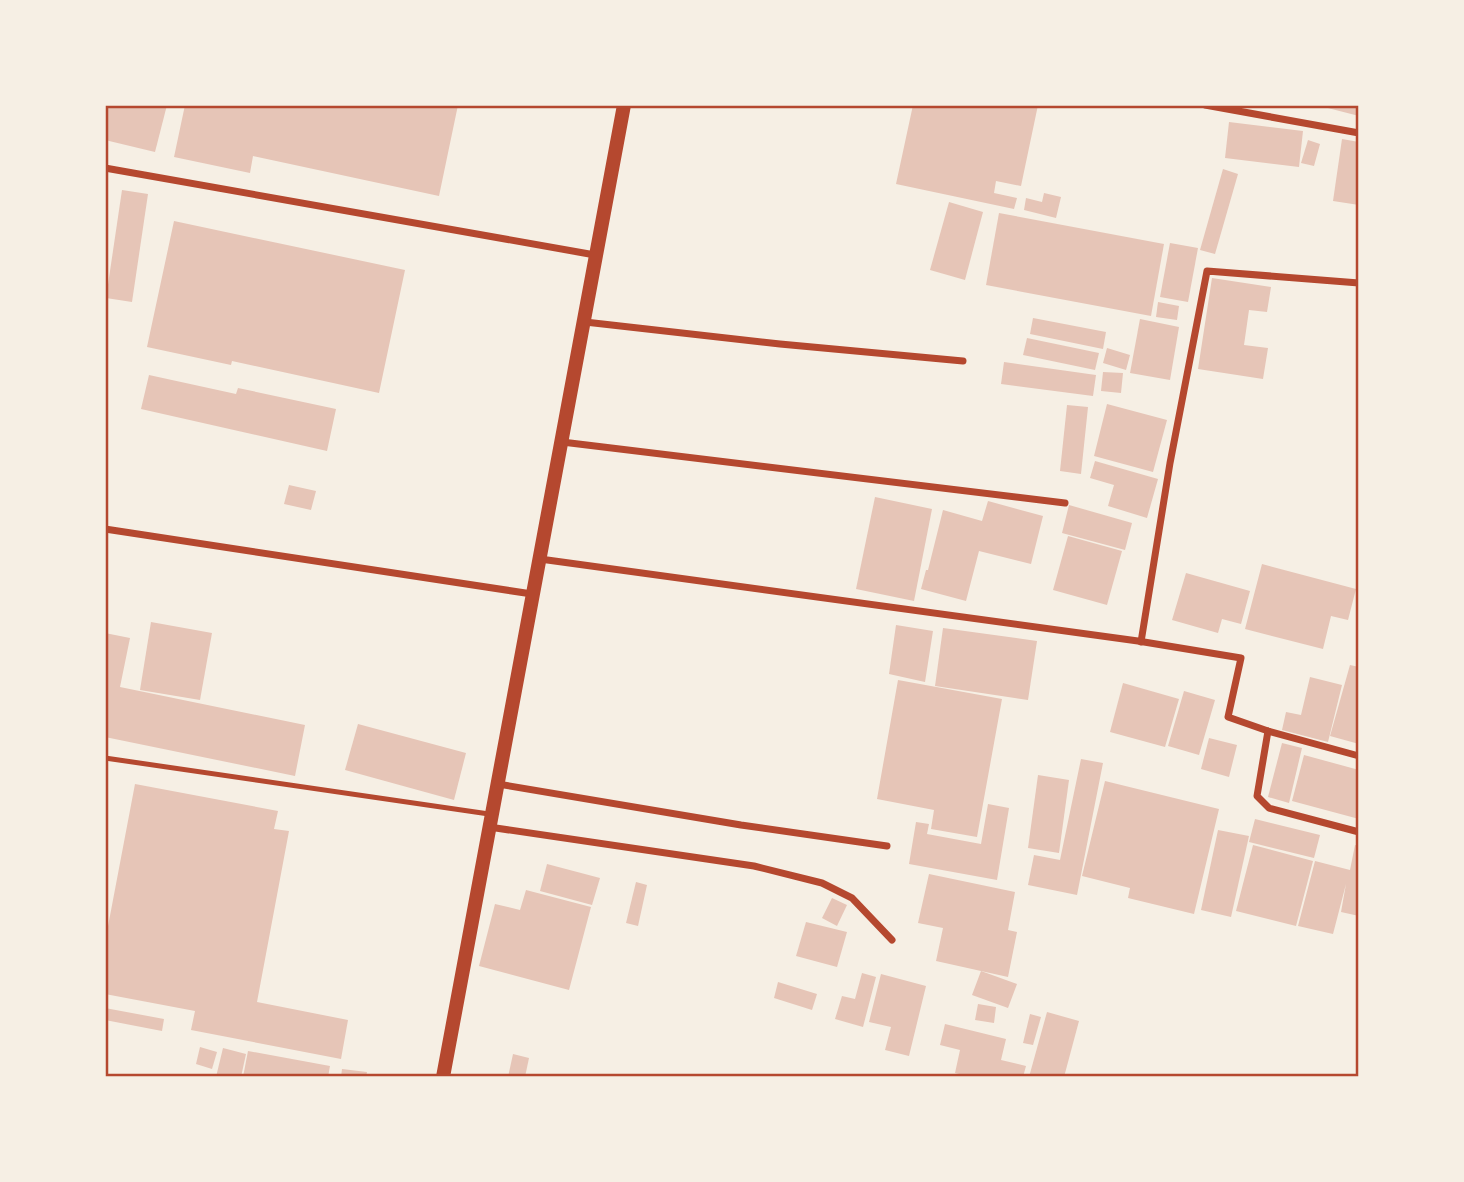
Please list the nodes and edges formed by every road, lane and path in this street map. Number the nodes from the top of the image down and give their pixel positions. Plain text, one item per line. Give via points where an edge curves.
1 (624, 105) edge
2 (1205, 105) edge
3 (1359, 133) edge
4 (105, 168) edge
5 (596, 255) junction
6 (1359, 283) edge
7 (584, 322) junction
8 (962, 361) dead end
9 (562, 442) junction
10 (1065, 503) dead end
11 (105, 529) edge
12 (539, 559) junction
13 (532, 594) junction
14 (1141, 642) junction
15 (1268, 731) junction
16 (1359, 756) edge
17 (105, 758) edge
18 (497, 784) junction
19 (491, 821) junction
20 (1359, 832) edge
21 (887, 846) dead end
22 (892, 940) dead end
23 (443, 1077) edge

1 - 5 main road
2 - 3 street
4 - 5 street
5 - 7 main road
6 - 14 street via 1207,271
7 - 8 street
7 - 9 main road
9 - 10 street
9 - 12 main road
11 - 13 street
12 - 13 main road
12 - 14 street
13 - 18 main road
14 - 15 street via 1241,658 1228,717
15 - 16 street
15 - 20 street via 1256,796 1269,808
17 - 19 lane
18 - 19 main road
18 - 21 street
19 - 22 street via 754,866 822,883 852,898
19 - 23 main road

